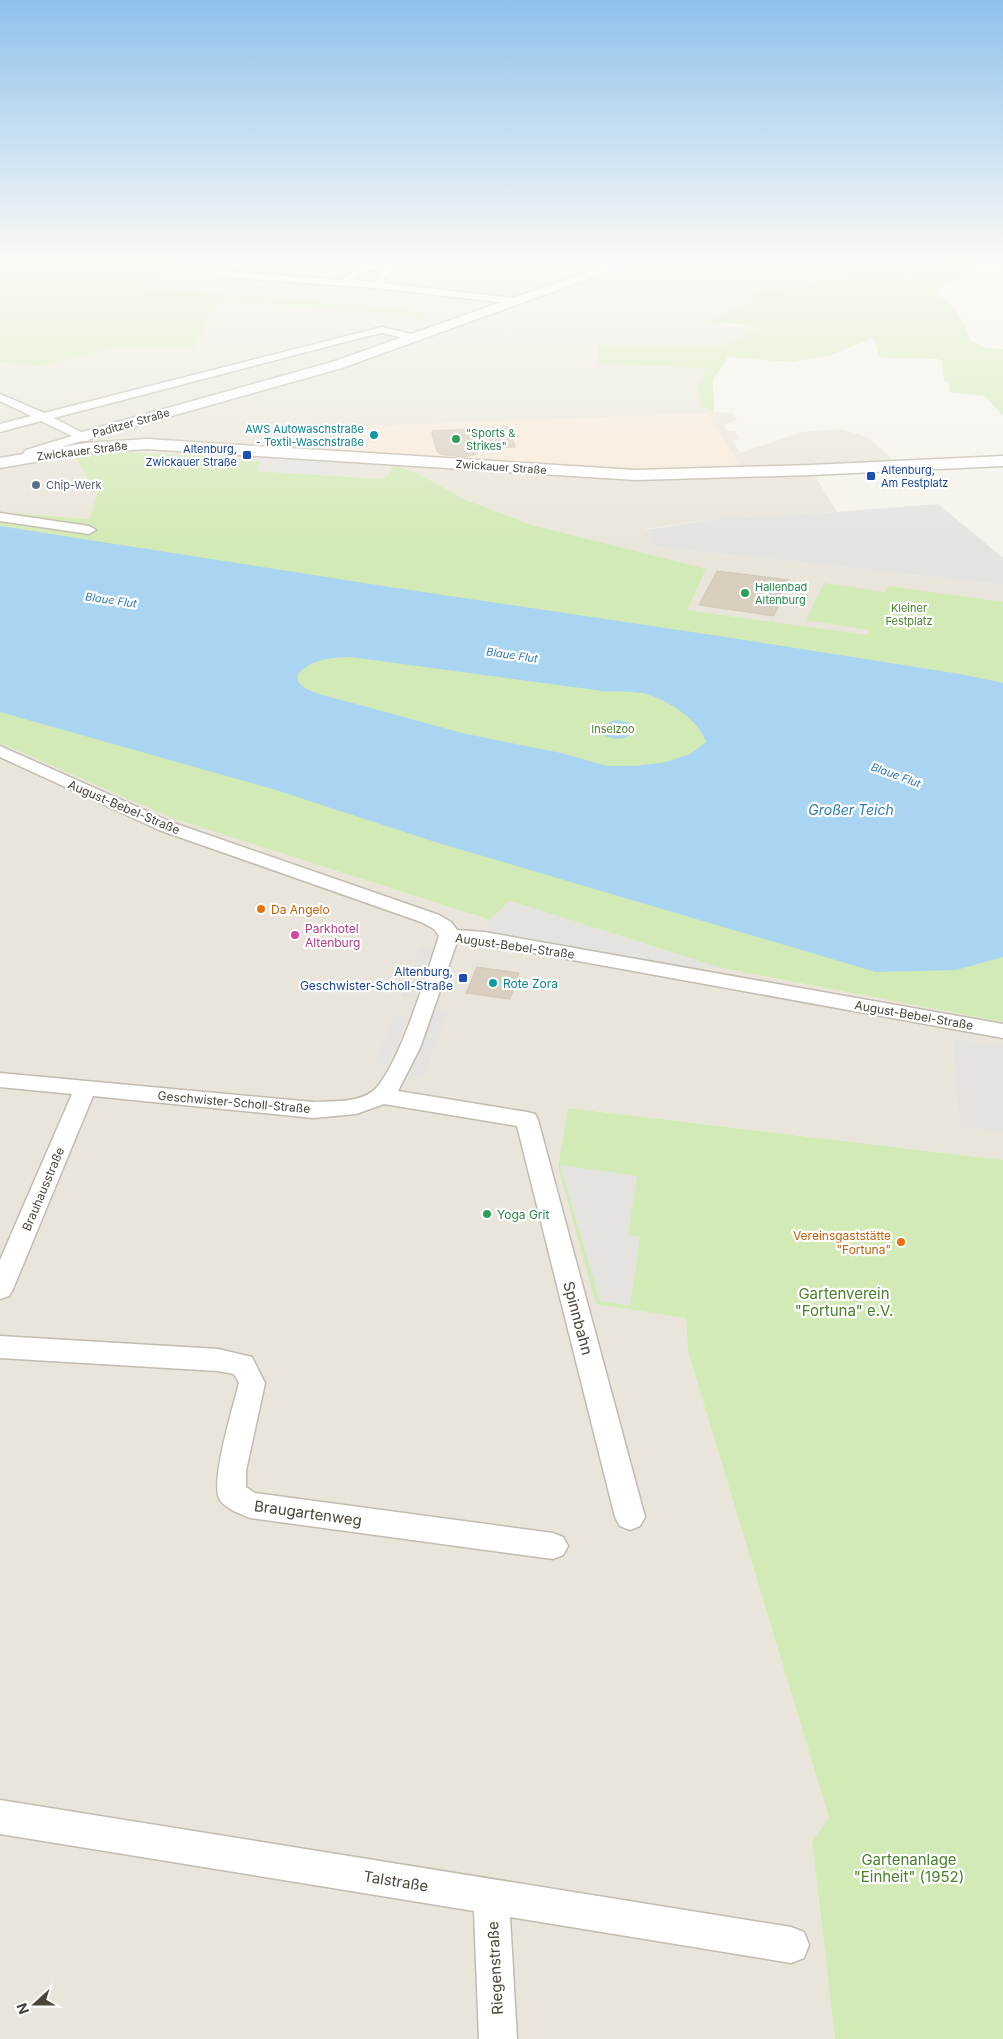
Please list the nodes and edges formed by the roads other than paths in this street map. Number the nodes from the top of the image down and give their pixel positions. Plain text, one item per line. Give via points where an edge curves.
1 (285, 354) edge
2 (368, 354) edge
3 (0, 397) edge
4 (45, 417) junction
5 (0, 428) edge
6 (84, 442) junction
7 (1003, 462) edge
8 (0, 463) edge
9 (0, 517) edge
10 (89, 530) dead end
11 (0, 751) edge
12 (449, 936) junction
13 (1003, 1031) edge
14 (0, 1080) edge
15 (85, 1089) junction
16 (381, 1096) junction
17 (0, 1289) edge
18 (0, 1347) edge
19 (630, 1517) dead end
20 (553, 1546) dead end
21 (0, 1817) edge
22 (491, 1896) junction
23 (791, 1945) dead end
24 (498, 2039) edge

1 - 4 street
2 - 6 street, Paditzer Straße
3 - 4 street
4 - 5 street
4 - 6 street
6 - 7 street, Zwickauer Straße via 177,445 636,475
6 - 8 street, Zwickauer Straße
9 - 10 street
11 - 12 street, August-Bebel-Straße via 165,826 428,918 440,923
12 - 13 street, August-Bebel-Straße via 484,938
12 - 16 street via 436,978 397,1075
14 - 15 street, Geschwister-Scholl-Straße
15 - 16 street, Geschwister-Scholl-Straße via 313,1110 354,1107
15 - 17 street, Brauhausstraße
16 - 19 street, Spinnbahn via 527,1120
18 - 20 street, Braugartenweg via 218,1360 242,1365 252,1383 232,1471 231,1493 250,1505
21 - 22 street, Talstraße
22 - 23 street, Talstraße
22 - 24 street, Riegenstraße

